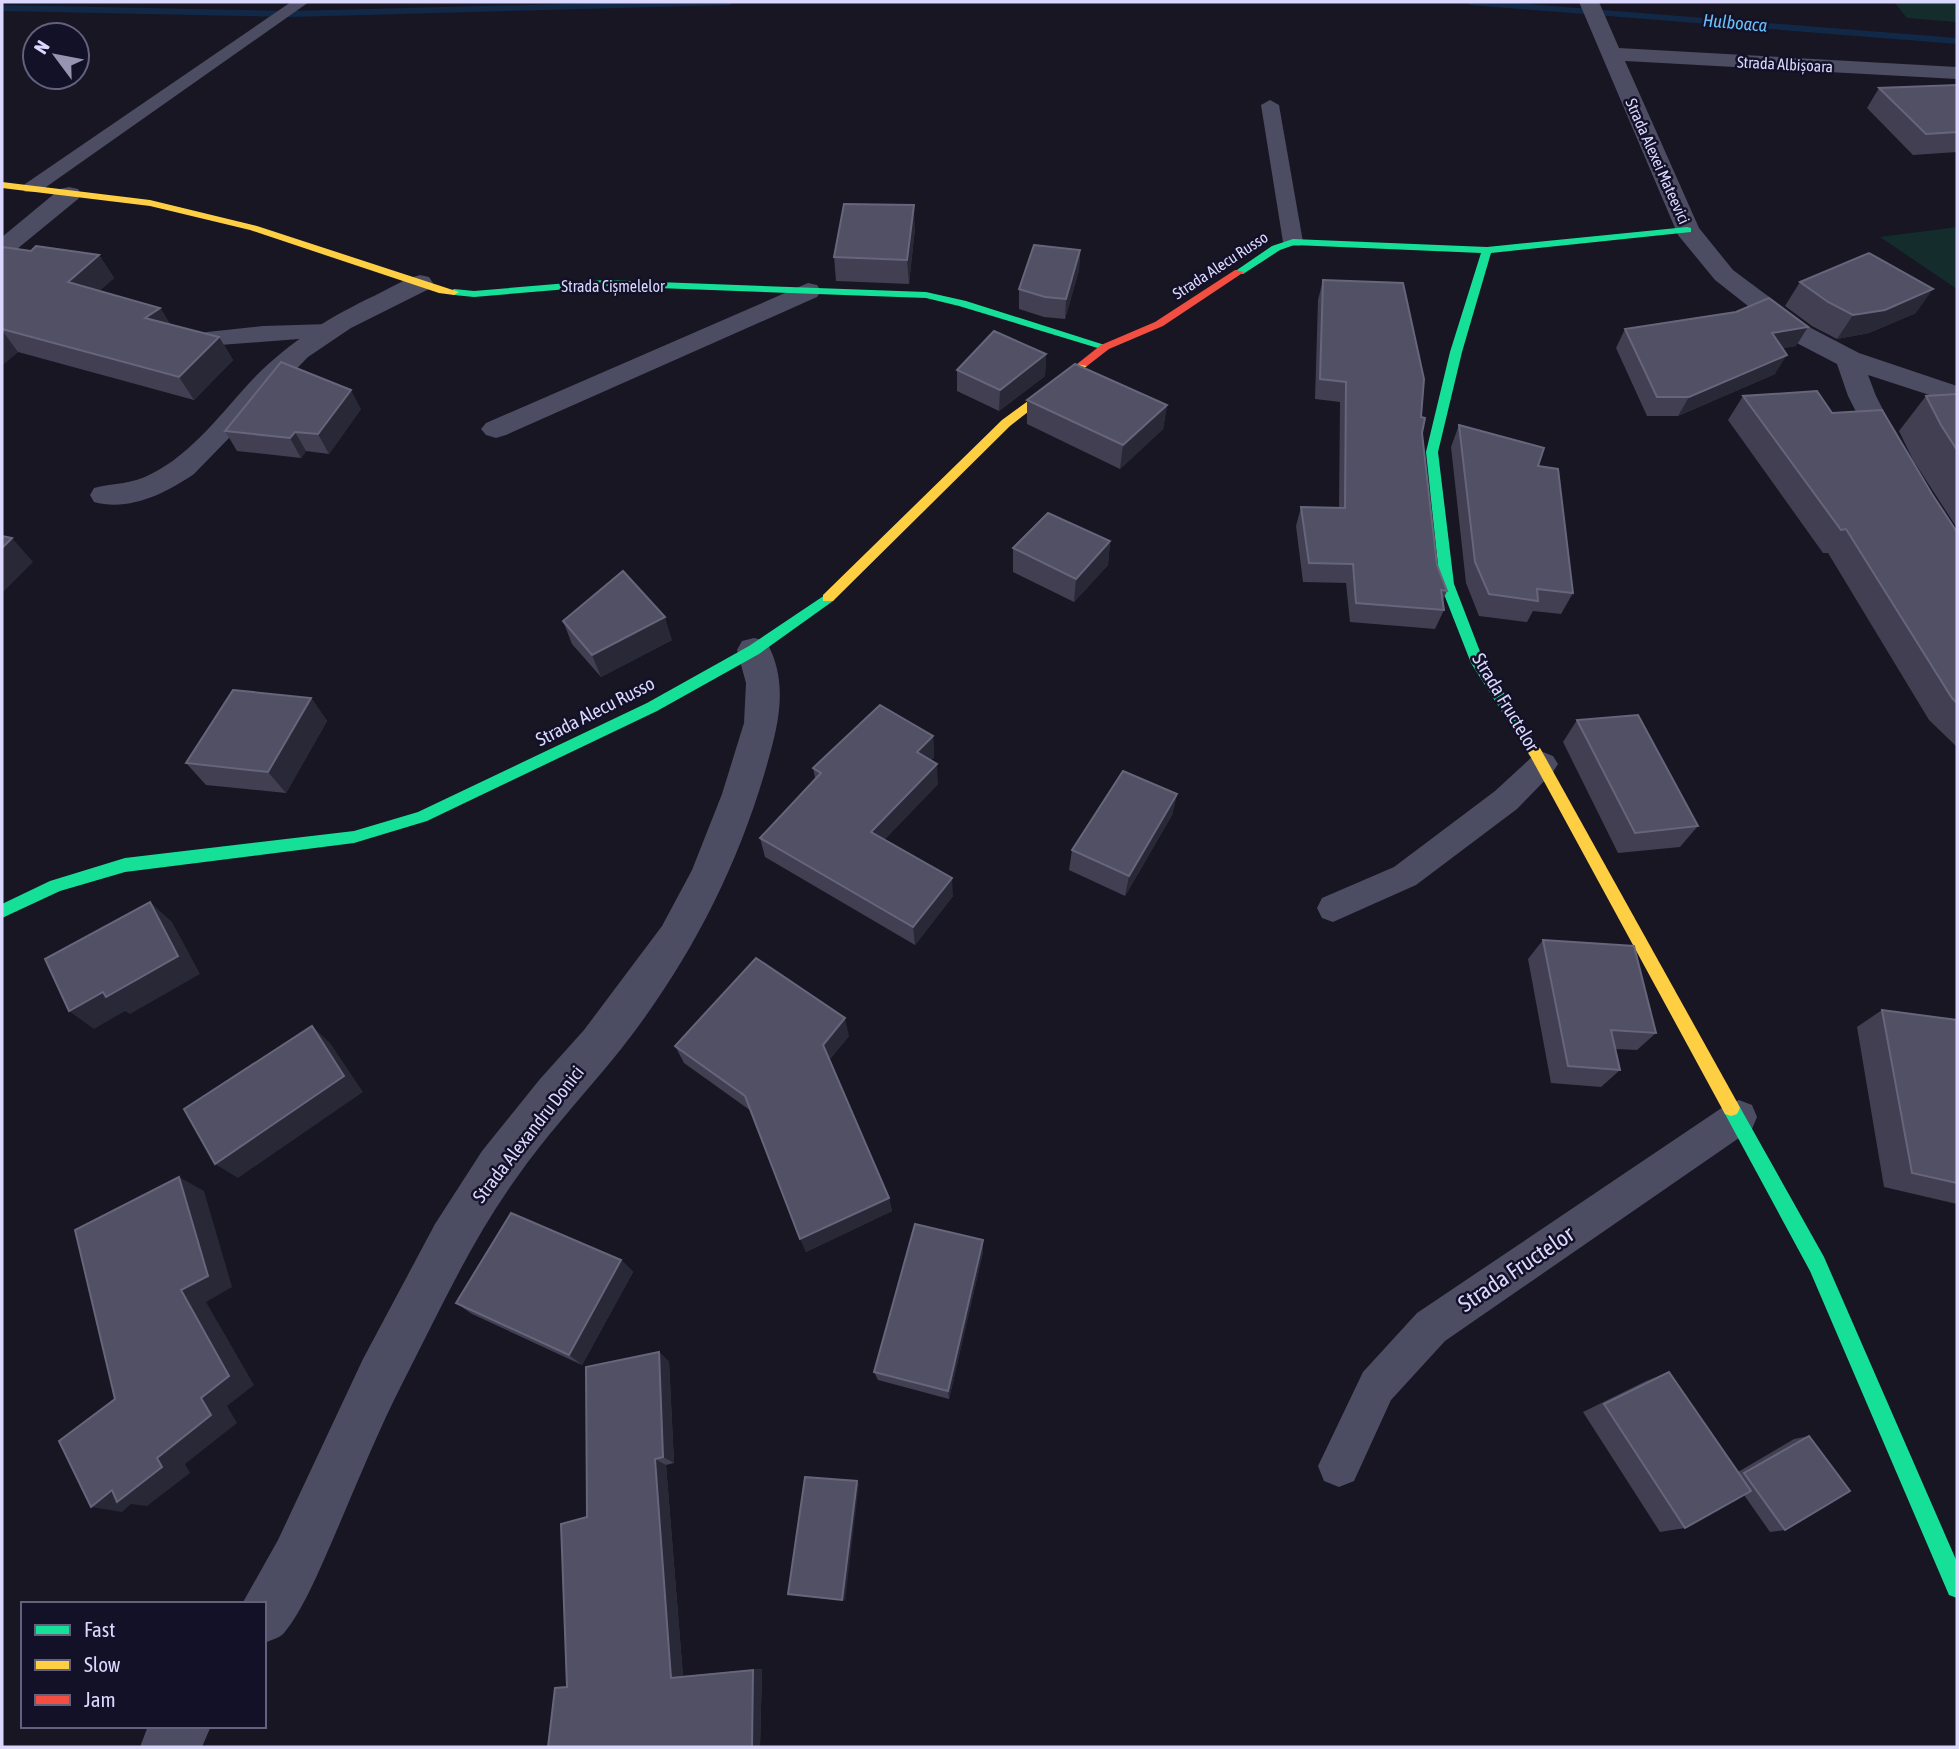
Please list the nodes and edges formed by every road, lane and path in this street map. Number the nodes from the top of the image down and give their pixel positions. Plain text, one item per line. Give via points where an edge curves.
1 (301, 2) edge
2 (1589, 2) edge
3 (1612, 54) junction
4 (1957, 73) edge
5 (1270, 105) dead end
6 (2, 185) edge
7 (32, 188) junction
8 (69, 194) junction
9 (1687, 230) junction
10 (1293, 242) junction
11 (2, 249) edge
12 (1488, 250) junction
13 (419, 283) junction
14 (808, 291) junction
15 (329, 331) junction
16 (207, 339) edge
17 (1105, 347) junction
18 (1849, 359) junction
19 (1957, 394) edge
20 (496, 429) dead end
21 (1905, 476) edge
22 (105, 495) dead end
23 (754, 650) junction
24 (1543, 764) junction
25 (1334, 908) dead end
26 (2, 911) edge
27 (1739, 1117) junction
28 (1339, 1465) dead end
29 (1957, 1587) edge
30 (266, 1613) edge
31 (182, 1728) edge
32 (168, 1747) edge

1 - 7 lane
2 - 3 street, Strada Alexei Mateevici
3 - 4 street, Strada Albișoara
3 - 9 street, Strada Alexei Mateevici
5 - 10 lane
6 - 7 street, Strada Cișmelelor
7 - 8 street, Strada Cișmelelor
8 - 11 street
8 - 13 street, Strada Cișmelelor via 150,203 253,228
9 - 12 street, Strada Alecu Russo
9 - 18 street, Strada Alexei Mateevici via 1724,275 1801,334
10 - 12 street, Strada Alecu Russo
10 - 17 street, Strada Alecu Russo via 1255,259 1159,324
12 - 24 street, Strada Fructelor via 1456,352 1432,453 1438,522 1447,584 1478,663
13 - 14 street, Strada Cișmelelor via 474,294 604,283
13 - 15 street
14 - 17 street, Strada Cișmelelor via 926,295
14 - 20 street, Strada Cișmelelor
15 - 16 lane
15 - 22 street via 298,351 195,457 169,477 144,489
17 - 23 street, Strada Alecu Russo via 1006,423 827,600
18 - 19 street, Strada Alexei Mateevici
18 - 21 street via 1862,396
23 - 26 street, Strada Alecu Russo via 652,707 422,817 354,837 125,865 56,886
23 - 30 street, Strada Alexandru Donici via 763,683 762,723 710,874 676,938 599,1044 498,1166 450,1240 380,1376 298,1559
24 - 25 lane via 1506,800 1405,876
24 - 27 street, Strada Fructelor
27 - 28 lane, Strada Fructelor via 1431,1327 1377,1386
27 - 29 street, Strada Fructelor via 1817,1264
31 - 32 street

